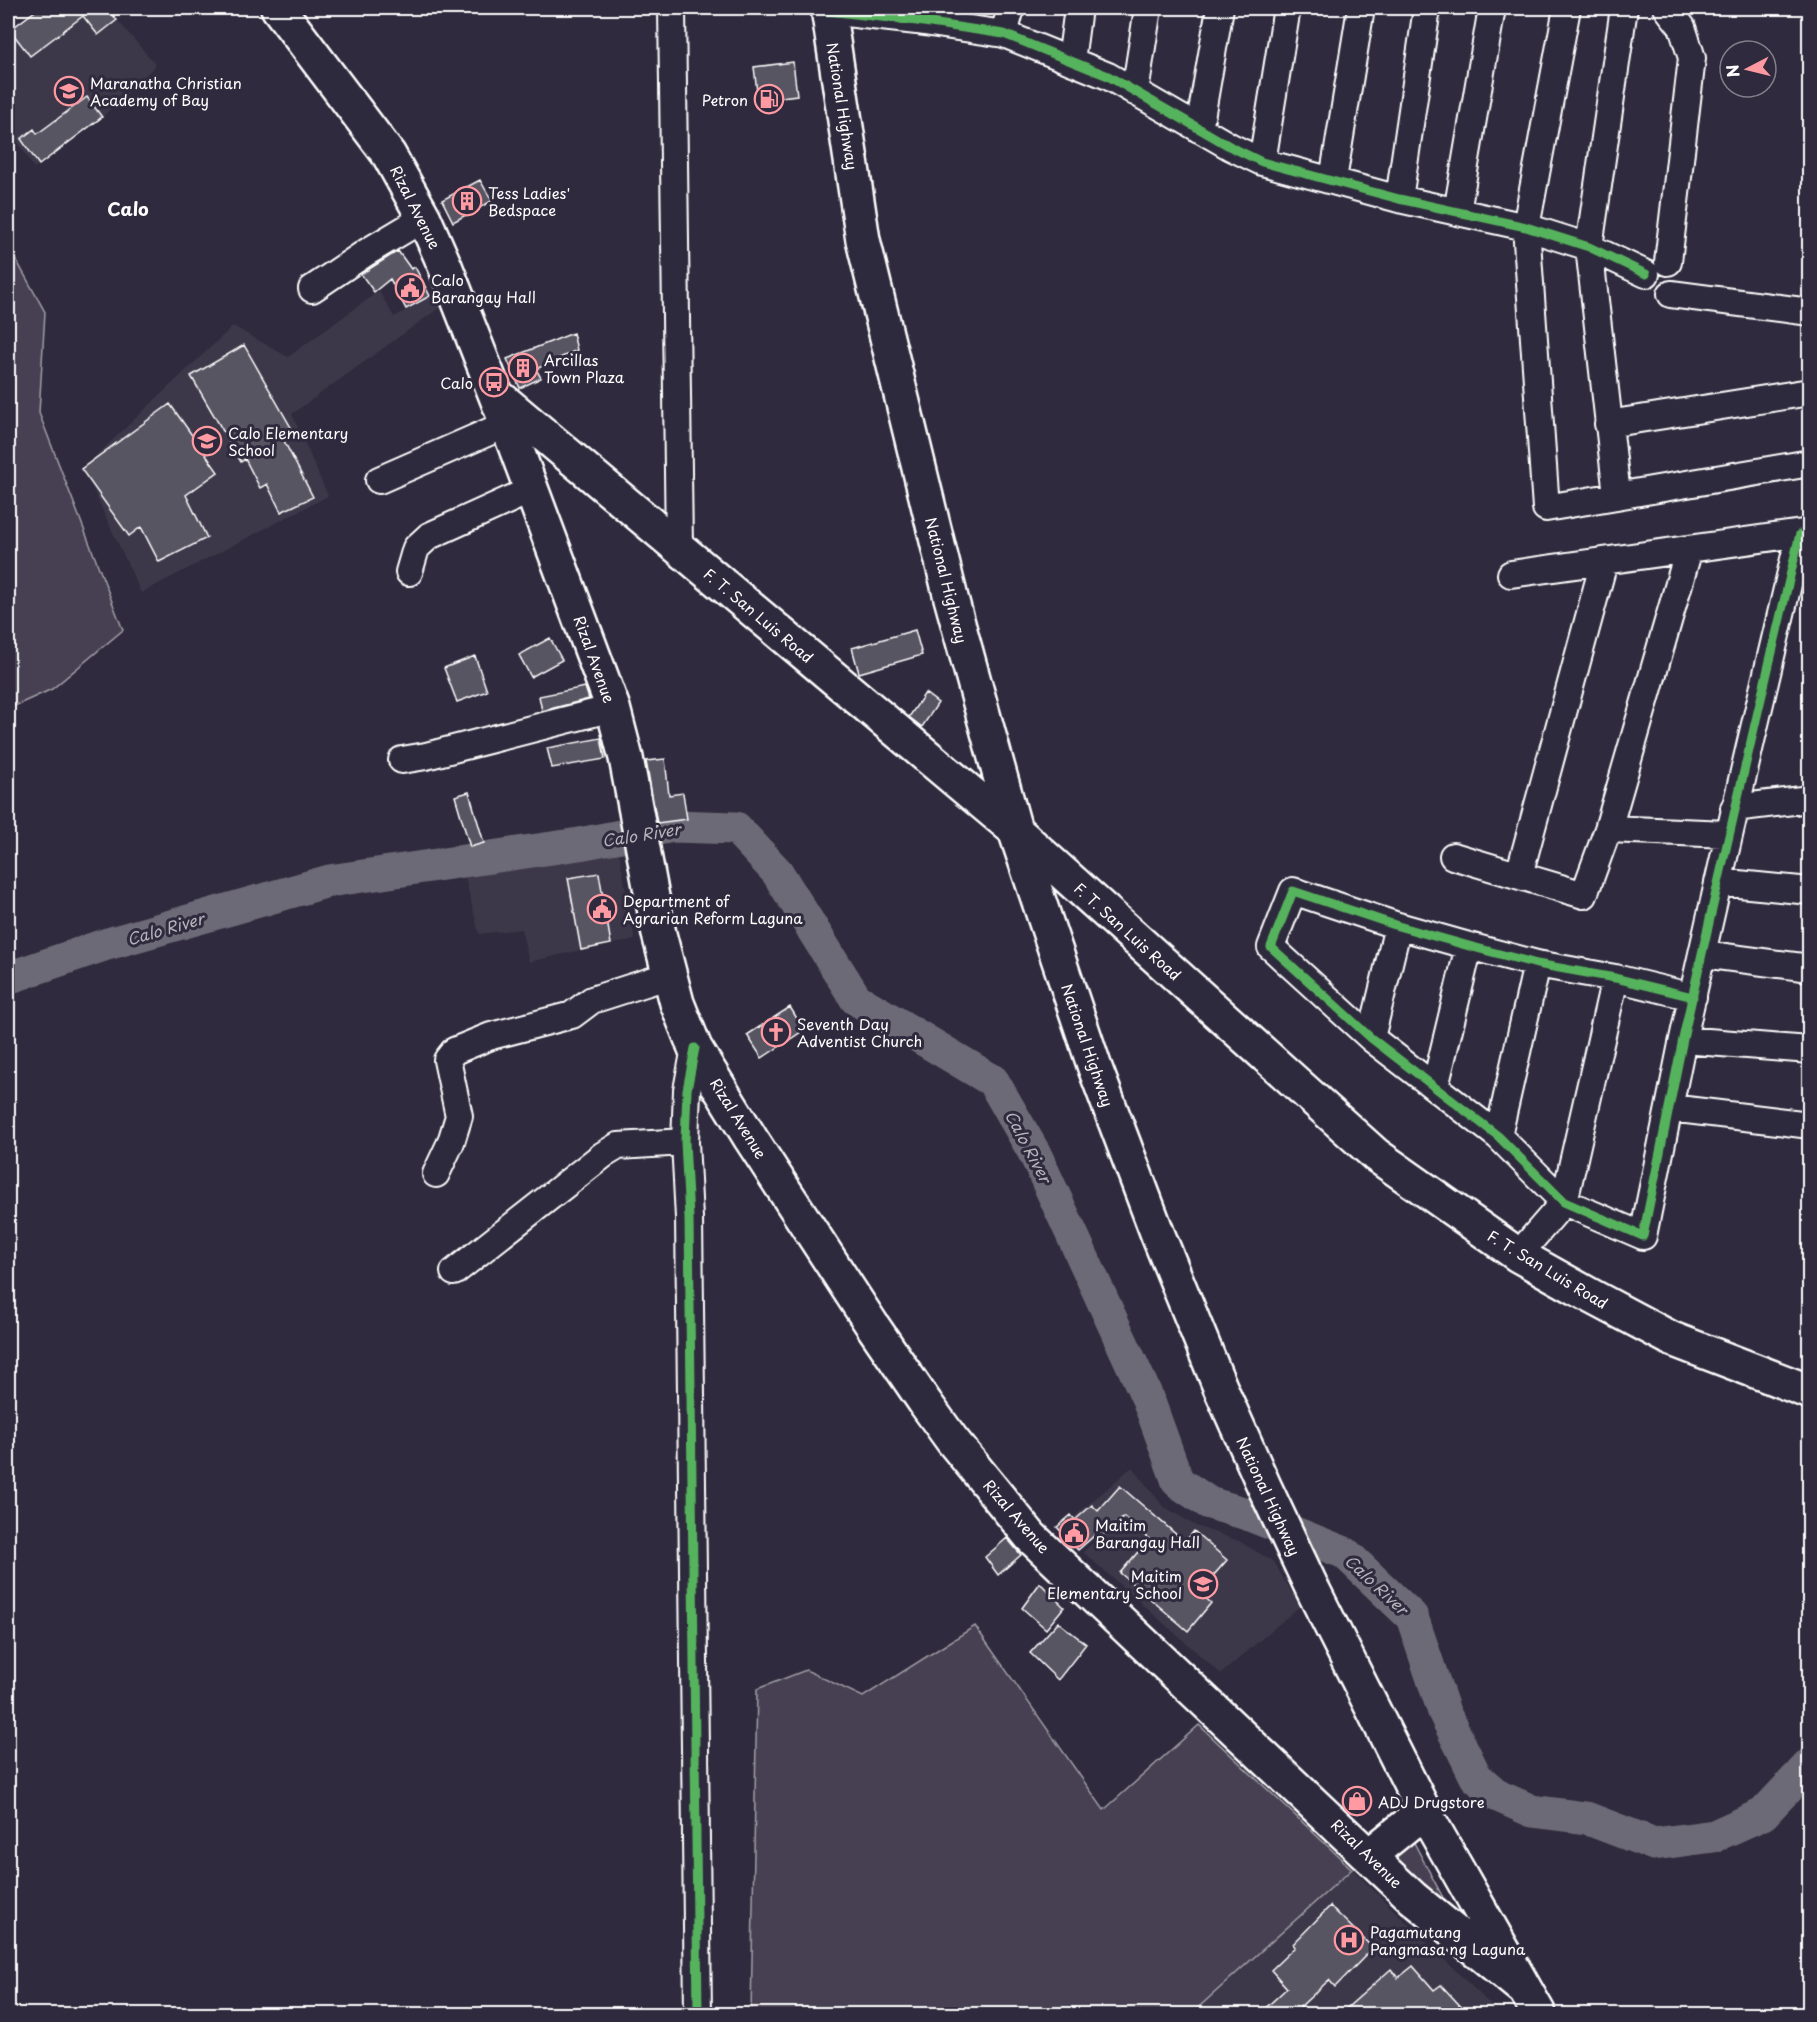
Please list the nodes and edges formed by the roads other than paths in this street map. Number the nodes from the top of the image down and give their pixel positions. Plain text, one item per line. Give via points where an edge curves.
1 (278, 8) edge
2 (672, 8) edge
3 (1011, 8) edge
4 (1078, 8) edge
5 (1148, 8) edge
6 (1220, 8) edge
7 (1287, 8) edge
8 (1361, 8) edge
9 (1427, 8) edge
10 (1492, 8) edge
11 (1568, 8) edge
12 (1624, 8) edge
13 (1667, 8) edge
14 (828, 9) edge
15 (942, 16) edge
16 (1004, 34) junction
17 (1071, 61) junction
18 (1135, 92) junction
19 (1199, 129) junction
20 (1262, 162) junction
21 (1333, 180) junction
22 (1399, 199) junction
23 (1457, 212) junction
24 (424, 218) junction
25 (1526, 227) junction
26 (1589, 247) junction
27 (1657, 268) junction
28 (312, 289) dead end
29 (1809, 312) edge
30 (1809, 392) edge
31 (495, 394) junction
32 (507, 424) junction
33 (1608, 424) junction
34 (1809, 463) edge
35 (379, 480) dead end
36 (531, 490) junction
37 (1617, 495) junction
38 (1805, 533) edge
39 (679, 548) junction
40 (1689, 549) junction
41 (1604, 561) junction
42 (409, 572) dead end
43 (1511, 574) dead end
44 (613, 708) junction
45 (402, 760) dead end
46 (1809, 799) edge
47 (1734, 808) junction
48 (1608, 829) junction
49 (1015, 830) junction
50 (1728, 834) junction
51 (1453, 856) dead end
52 (1519, 875) junction
53 (1718, 882) junction
54 (1809, 891) edge
55 (1398, 926) junction
56 (1469, 946) junction
57 (1702, 954) junction
58 (1537, 964) junction
59 (1809, 968) edge
60 (670, 975) junction
61 (1615, 978) junction
62 (1693, 997) junction
63 (1371, 1038) junction
64 (1683, 1040) junction
65 (695, 1048) junction
66 (1809, 1050) edge
67 (1434, 1087) junction
68 (1670, 1108) junction
69 (1809, 1125) edge
70 (1498, 1136) junction
71 (685, 1142) junction
72 (436, 1174) dead end
73 (1564, 1202) junction
74 (1518, 1255) junction
75 (454, 1272) dead end
76 (1809, 1392) edge
77 (1424, 1811) junction
78 (1370, 1855) junction
79 (1531, 2002) edge
80 (698, 2014) edge

1 - 24 main road, Rizal Avenue via 389,156
2 - 39 street
3 - 16 street
4 - 17 street
5 - 18 street
6 - 19 street
7 - 20 street
8 - 21 street
9 - 22 street
10 - 23 street
11 - 25 street
12 - 26 street
13 - 27 street via 1682,27 1692,58
14 - 15 street
14 - 49 main road, National Highway via 863,240 951,598
15 - 16 street
16 - 17 street
17 - 18 street
18 - 19 street
19 - 20 street
20 - 21 street
21 - 22 street
22 - 23 street
23 - 25 street
24 - 28 street
24 - 31 main road, Rizal Avenue
25 - 26 street
25 - 37 street via 1546,508
26 - 27 street
26 - 33 street
27 - 29 street via 1674,265 1680,277 1671,294
30 - 33 street
31 - 32 main road, Rizal Avenue
31 - 39 main road, F. T. San Luis Road
32 - 35 street
32 - 36 main road, Rizal Avenue
33 - 37 street
34 - 37 street
36 - 42 street via 429,536 416,549
36 - 44 main road, Rizal Avenue
38 - 40 street
38 - 47 street
39 - 49 main road, F. T. San Luis Road
40 - 41 street
40 - 48 street
41 - 43 street
41 - 52 street
44 - 45 street
44 - 60 main road, Rizal Avenue
46 - 47 street
47 - 50 street
48 - 50 street
48 - 52 street via 1584,895
49 - 74 main road, F. T. San Luis Road via 1376,1155
49 - 77 main road, National Highway via 1095,1068 1220,1388 1312,1588
50 - 53 street
51 - 52 street
53 - 54 street
53 - 57 street
55 - 56 street
55 - 63 street
55 - 63 street via 1293,891 1271,947
56 - 58 street
56 - 67 street
57 - 59 street
57 - 62 street
58 - 61 street
58 - 70 street
60 - 65 main road, Rizal Avenue
60 - 72 street via 591,1000 572,1015 491,1036 454,1051 447,1060 459,1116 452,1142
61 - 62 street
61 - 73 street
62 - 64 street
63 - 67 street
64 - 66 street
64 - 68 street
65 - 71 street via 687,1090
65 - 78 main road, Rizal Avenue via 892,1354 952,1440 1031,1537
67 - 70 street
68 - 69 street
68 - 73 street via 1642,1236
70 - 73 street
71 - 75 street via 618,1146 610,1150
71 - 80 street
73 - 74 street
74 - 76 main road, F. T. San Luis Road via 1672,1339
77 - 78 main road
77 - 79 main road, National Highway
78 - 79 main road, Rizal Avenue

